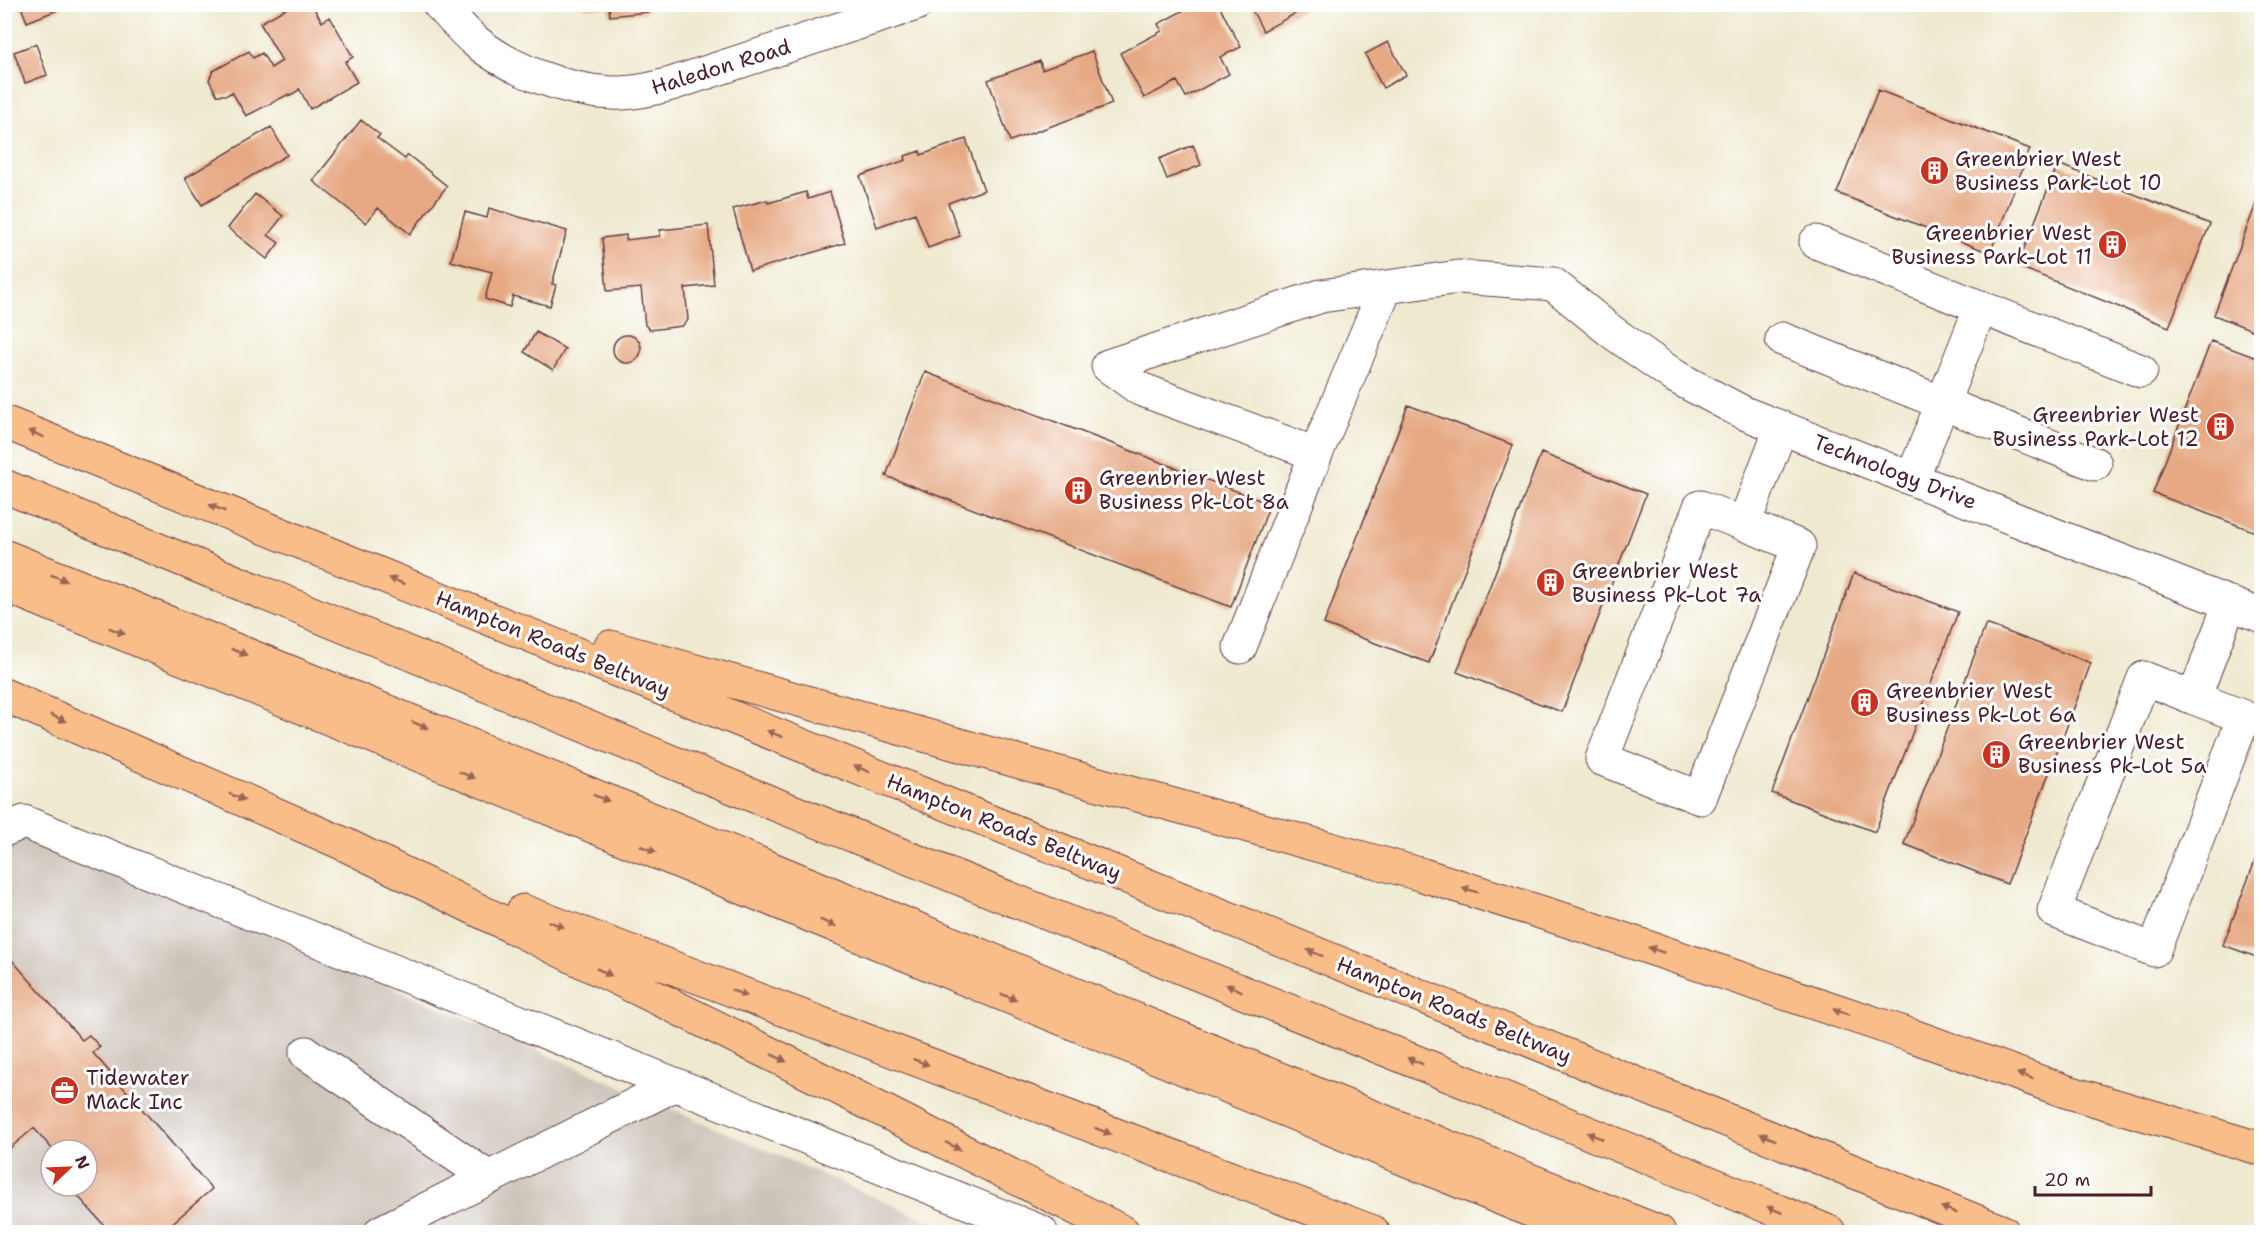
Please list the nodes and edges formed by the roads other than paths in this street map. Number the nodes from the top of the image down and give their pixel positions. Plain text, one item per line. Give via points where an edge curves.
1 (440, 4) edge
2 (916, 4) edge
3 (1816, 242) dead end
4 (1386, 286) junction
5 (1981, 307) junction
6 (1782, 339) dead end
7 (2141, 371) dead end
8 (1943, 403) junction
9 (4, 422) edge
10 (1781, 428) junction
11 (1316, 454) junction
12 (2095, 464) dead end
13 (1912, 479) junction
14 (4, 486) edge
15 (1744, 524) junction
16 (4, 556) edge
17 (4, 585) edge
18 (452, 603) junction
19 (2230, 603) junction
20 (2262, 616) edge
21 (1240, 647) dead end
22 (4, 695) edge
23 (2194, 698) junction
24 (4, 830) edge
25 (344, 844) junction
26 (306, 1053) dead end
27 (674, 1085) junction
28 (2066, 1091) junction
29 (2262, 1149) edge
30 (2262, 1169) edge
31 (489, 1178) junction
32 (381, 1233) edge
33 (1041, 1233) edge
34 (1123, 1233) edge
35 (1373, 1233) edge
36 (1583, 1233) edge
37 (1659, 1233) edge
38 (1829, 1233) edge
39 (2003, 1233) edge

1 - 2 street, Haledon Road via 476,41 516,67 539,78 612,93 646,91 671,84
3 - 5 street
4 - 10 street, Technology Drive via 1459,277 1553,284 1676,377 1743,413
4 - 11 street
4 - 11 street via 1322,296 1108,366 1140,388
5 - 7 street
5 - 8 street
6 - 8 street
8 - 12 street
8 - 13 street
18 -> 9 highway, Hampton Roads Beltway
10 - 13 street, Technology Drive
10 - 15 street
11 - 21 street
13 - 19 street, Technology Drive
38 -> 14 highway
15 - 15 street via 1700,507 1602,759 1700,798 1798,546
16 -> 37 highway
17 -> 36 highway
28 -> 18 highway via 1423,875
39 -> 18 highway, Hampton Roads Beltway
19 - 20 street, Technology Drive
19 - 23 street
22 -> 25 highway
23 - 23 street via 2144,678 2054,911 2154,950 2244,717
24 - 27 street via 24,822
25 -> 34 highway
25 -> 35 highway
26 - 31 street
27 - 31 street
27 - 33 street
28 - 29 highway
28 - 30 highway
31 - 32 street

